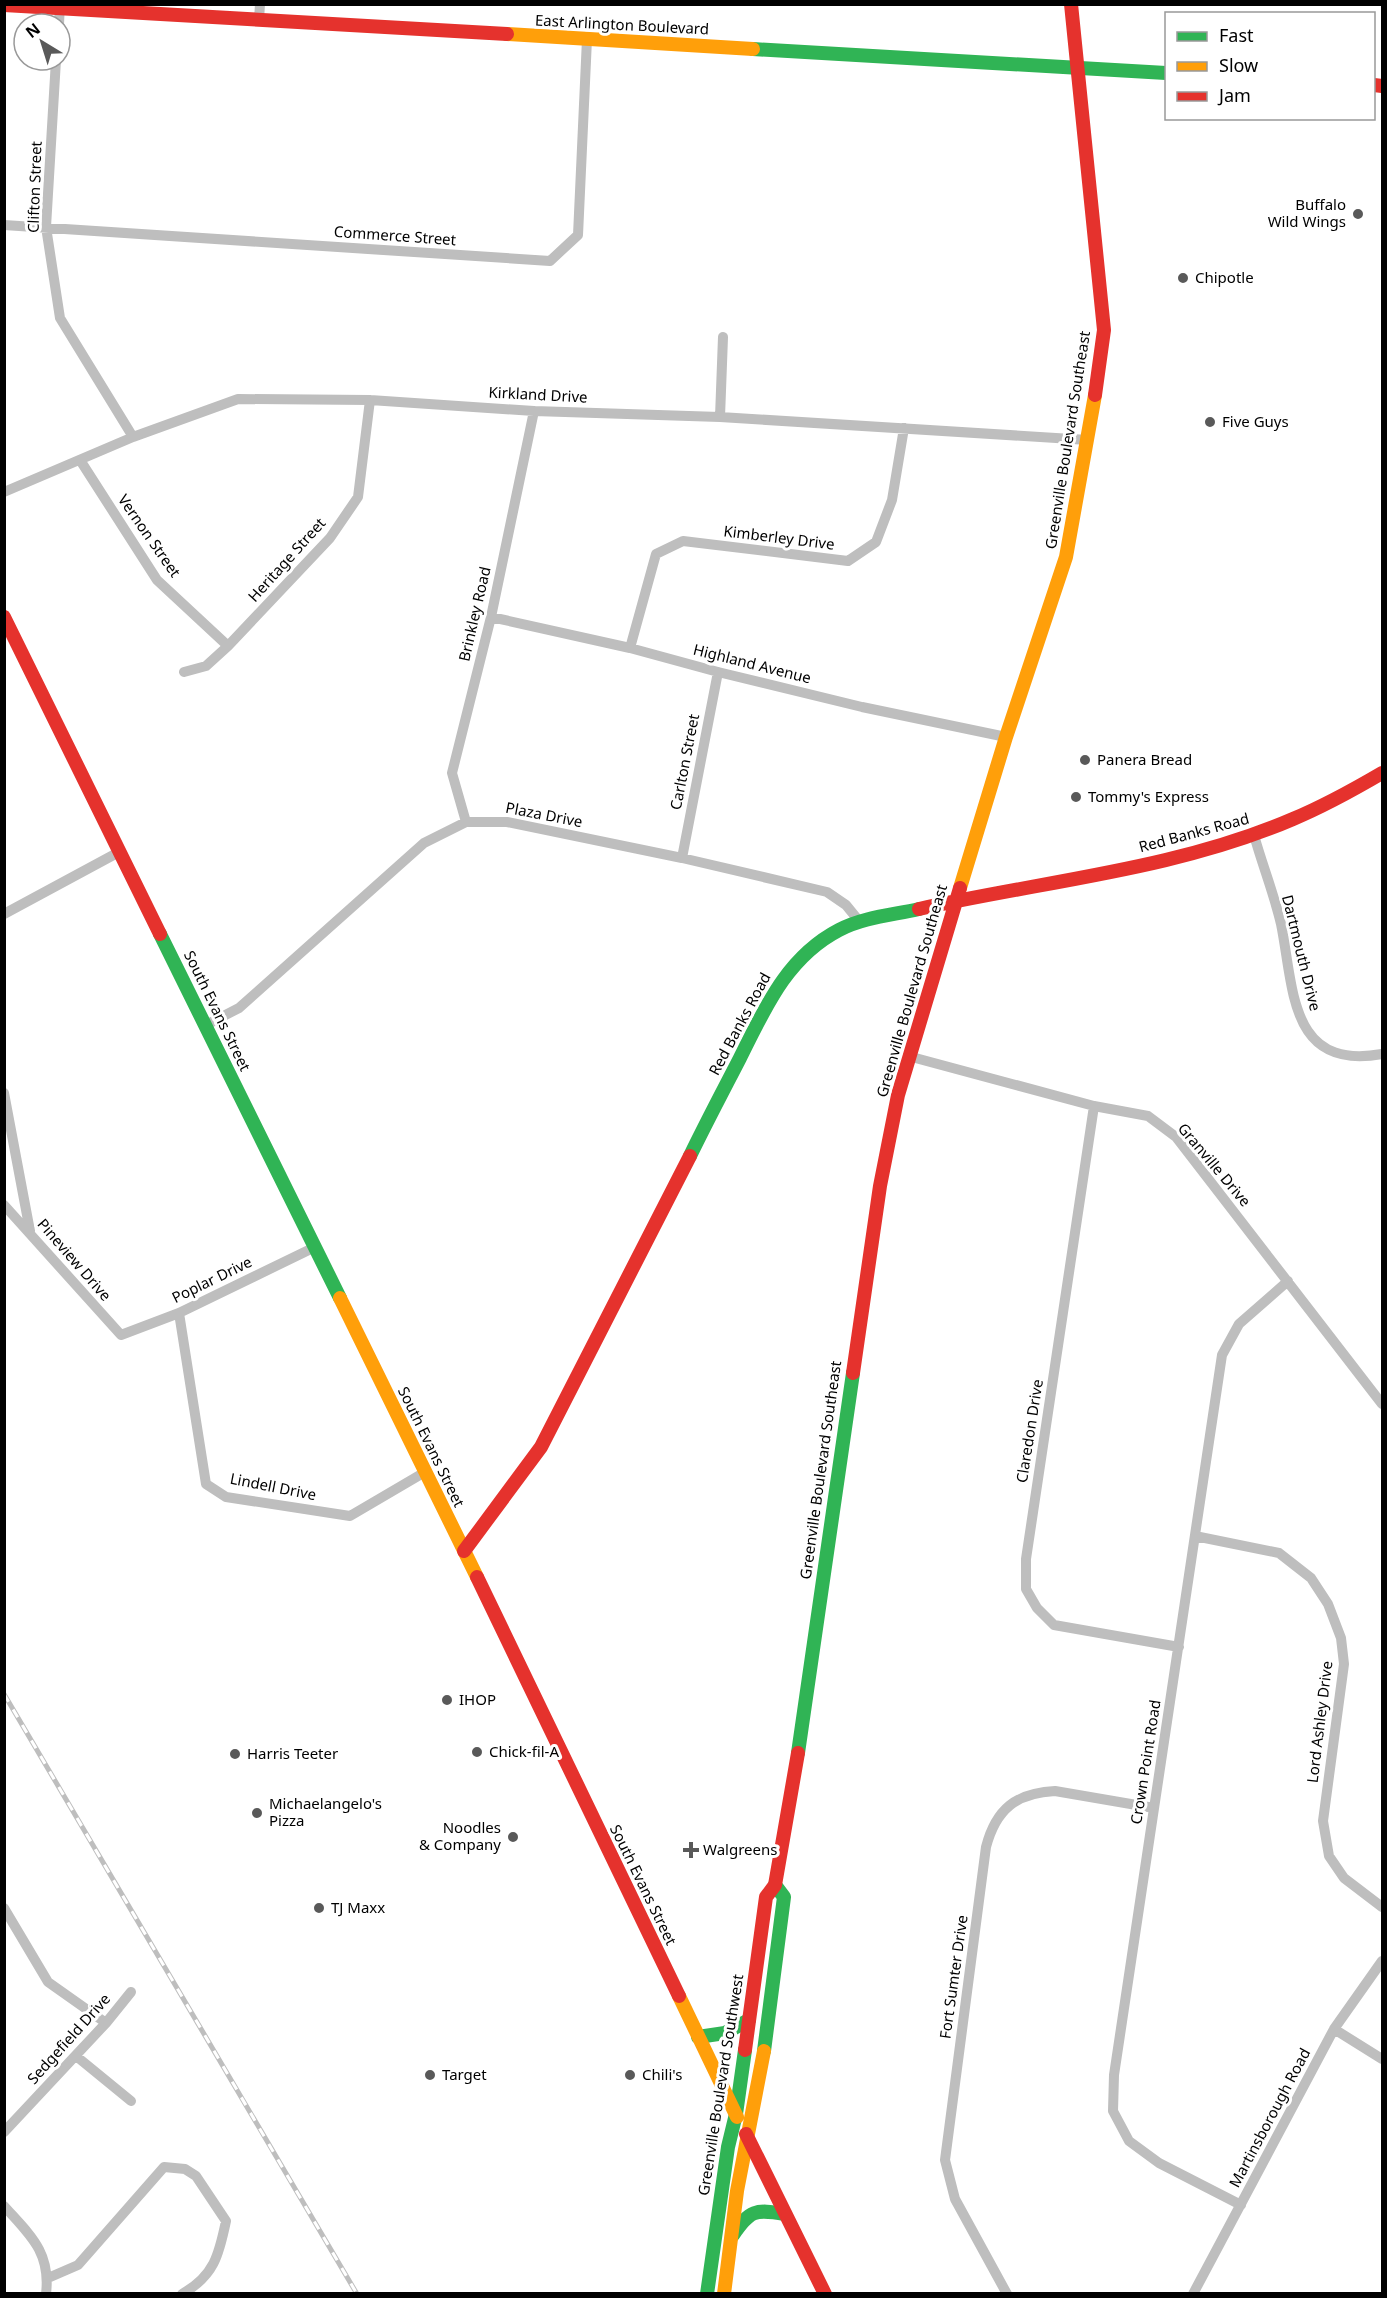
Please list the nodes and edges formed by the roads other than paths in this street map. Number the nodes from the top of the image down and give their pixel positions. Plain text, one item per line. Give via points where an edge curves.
1 (260, 4) edge
2 (1071, 4) edge
3 (4, 5) edge
4 (60, 6) edge
5 (260, 20) junction
6 (587, 39) junction
7 (1078, 68) junction
8 (55, 72) edge
9 (1165, 73) edge
10 (4, 225) edge
11 (46, 227) junction
12 (723, 337) dead end
13 (370, 400) junction
14 (534, 411) junction
15 (720, 417) junction
16 (904, 428) junction
17 (133, 437) junction
18 (1088, 440) junction
19 (80, 460) junction
20 (4, 492) edge
21 (4, 617) edge
22 (491, 617) junction
23 (228, 646) junction
24 (630, 648) junction
25 (184, 672) dead end
26 (718, 672) junction
27 (1006, 737) junction
28 (1383, 773) edge
29 (466, 822) junction
30 (1254, 835) junction
31 (119, 852) junction
32 (681, 858) junction
33 (956, 900) junction
34 (4, 914) edge
35 (859, 921) junction
36 (206, 1025) junction
37 (1383, 1054) edge
38 (908, 1056) junction
39 (4, 1093) edge
40 (1094, 1106) junction
41 (4, 1205) edge
42 (30, 1232) junction
43 (315, 1247) junction
44 (1288, 1281) junction
45 (179, 1313) junction
46 (121, 1335) joint
47 (1383, 1404) edge
48 (425, 1472) junction
49 (1195, 1536) junction
50 (464, 1551) junction
51 (1179, 1647) junction
52 (1154, 1808) junction
53 (775, 1885) junction
54 (1383, 1906) edge
55 (4, 1908) edge
56 (1383, 1961) edge
57 (131, 1992) dead end
58 (749, 2020) junction
59 (106, 2023) junction
60 (1334, 2029) junction
61 (698, 2037) junction
62 (76, 2056) junction
63 (1383, 2058) edge
64 (131, 2101) dead end
65 (736, 2114) junction
66 (4, 2132) edge
67 (748, 2137) junction
68 (1241, 2205) junction
69 (4, 2206) edge
70 (785, 2214) junction
71 (731, 2238) junction
72 (48, 2278) junction
73 (46, 2294) edge
74 (182, 2294) edge
75 (706, 2294) edge
76 (724, 2294) edge
77 (825, 2294) edge
78 (1007, 2294) edge
79 (1193, 2294) edge

1 - 5 street
2 - 7 main road, Greenville Boulevard Southeast
3 - 4 main road, East Arlington Boulevard
4 - 5 main road, East Arlington Boulevard
5 - 6 main road, East Arlington Boulevard
6 - 7 main road, East Arlington Boulevard
6 - 11 street, Commerce Street via 578,234 550,261
7 - 9 main road, East Arlington Boulevard
7 - 18 main road, Greenville Boulevard Southeast via 1104,330
8 - 11 street, Clifton Street
10 - 11 street, Commerce Street
11 - 17 street, Clifton Street via 60,318
12 - 15 street
13 - 14 street, Kirkland Drive
13 - 17 street, Kirkland Drive via 238,399
13 - 23 street, Heritage Street via 358,498 330,538
14 - 15 street, Kirkland Drive
14 - 22 street, Brinkley Road
15 - 16 street, Kirkland Drive
16 - 18 street, Kirkland Drive
16 - 24 street, Kimberley Drive via 891,500 876,542 848,561 683,541 656,554
17 - 19 street, Kirkland Drive
18 - 27 main road, Greenville Boulevard Southeast via 1066,558
19 - 20 street, Kirkland Drive
19 - 23 street, Vernon Street via 157,580
21 - 31 main road, South Evans Street
22 - 24 street, Highland Avenue
22 - 29 street, Brinkley Road via 452,773
23 - 25 street, Heritage Street via 206,666
24 - 26 street, Highland Avenue
26 - 27 street, Highland Avenue
26 - 32 street, Carlton Street
27 - 33 main road, Greenville Boulevard Southeast
28 - 30 main road, Red Banks Road via 1324,806
29 - 32 street, Plaza Drive via 507,822
29 - 36 street, Plaza Drive via 424,843 238,1008
30 - 33 main road, Red Banks Road via 1157,862
30 - 37 street, Dartmouth Drive via 1280,923 1294,999 1307,1032 1334,1052 1365,1057
31 - 34 street
31 - 36 main road, South Evans Street
32 - 35 street, Plaza Drive via 827,892 846,904
33 - 35 main road, Red Banks Road
33 - 38 main road, Greenville Boulevard Southeast
35 - 50 main road, Red Banks Road via 808,950 776,988 541,1447
36 - 43 main road, South Evans Street
38 - 40 street, Granville Drive
38 - 53 main road, Greenville Boulevard Southeast via 880,1186 795,1774
39 - 42 street
40 - 44 street, Granville Drive via 1148,1116 1176,1137
40 - 51 street, Claredon Drive via 1026,1559 1026,1589 1054,1625
41 - 42 street, Pineview Drive
42 - 46 street, Pineview Drive
43 - 45 street, Poplar Drive
43 - 48 main road, South Evans Street
44 - 47 street, Granville Drive
44 - 49 street, Crown Point Road via 1239,1323 1222,1355
45 - 46 street, Poplar Drive
45 - 48 street, Lindell Drive via 206,1484 226,1497 350,1516
48 - 50 main road, South Evans Street
49 - 51 street, Crown Point Road
49 - 54 street, Lord Ashley Drive via 1279,1553 1311,1578 1328,1604 1341,1638 1344,1664 1323,1821 1329,1856 1344,1878
50 - 61 main road, South Evans Street
51 - 52 street, Crown Point Road
52 - 68 street, Crown Point Road via 1114,2075 1113,2111 1129,2141 1160,2163
52 - 78 street, Fort Sumter Drive via 1042,1792 1007,1807 991,1830 945,2160 955,2199
53 - 58 main road, Greenville Boulevard Southwest via 766,1897
53 - 67 main road, Greenville Boulevard Southeast via 784,1897 782,1919
55 - 59 street via 48,1982
56 - 60 street, Martinsborough Road
57 - 59 street, Sedgefield Drive
58 - 61 main road via 734,2031
58 - 65 main road, Greenville Boulevard Southwest
59 - 62 street, Sedgefield Drive
60 - 63 street
60 - 68 street, Martinsborough Road
61 - 65 main road, South Evans Street
62 - 64 street
62 - 66 street, Sedgefield Drive
65 - 67 main road, South Evans Street
65 - 75 main road, Greenville Boulevard Southwest
67 - 70 main road, South Evans Street
67 - 71 main road
68 - 79 street, Martinsborough Road
69 - 72 street via 43,2255
70 - 71 main road via 760,2209 748,2214
70 - 77 main road, South Evans Street
71 - 76 main road
72 - 73 street
72 - 74 street via 78,2265 164,2167 185,2169 196,2176 226,2221 219,2254 204,2278

